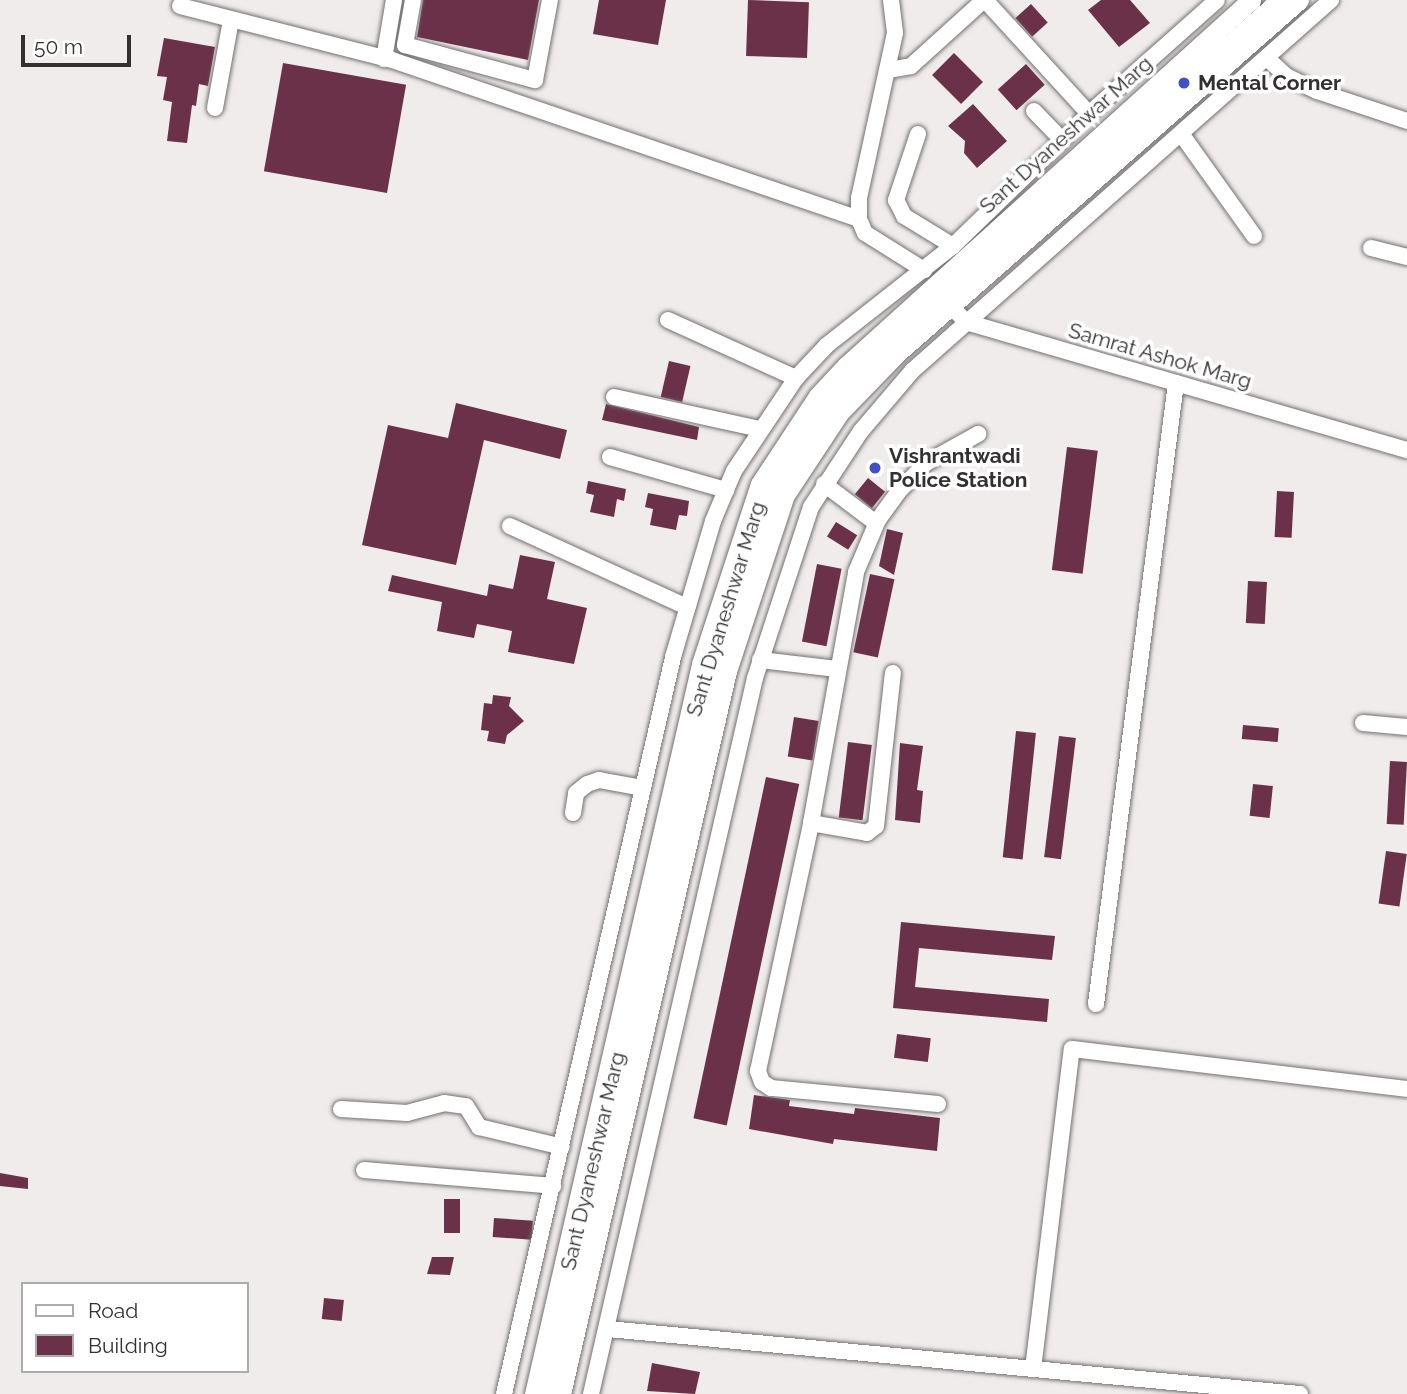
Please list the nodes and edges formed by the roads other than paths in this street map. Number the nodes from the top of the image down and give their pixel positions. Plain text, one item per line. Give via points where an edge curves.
1 (394, 0) edge
2 (413, 0) edge
3 (550, 0) edge
4 (891, 0) edge
5 (984, 0) edge
6 (1217, 0) edge
7 (1251, 0) edge
8 (1279, 0) edge
9 (1299, 0) edge
10 (1331, 0) edge
11 (180, 6) dead end
12 (231, 20) junction
13 (384, 59) junction
14 (1268, 59) junction
15 (470, 65) junction
16 (889, 70) junction
17 (465, 85) junction
18 (215, 108) dead end
19 (1034, 111) dead end
20 (1089, 114) junction
21 (1407, 121) edge
22 (918, 134) dead end
23 (1182, 135) junction
24 (1062, 140) junction
25 (859, 219) junction
26 (1254, 236) dead end
27 (953, 246) junction
28 (1371, 248) dead end
29 (1407, 257) edge
30 (937, 289) junction
31 (668, 320) dead end
32 (966, 322) junction
33 (796, 378) junction
34 (1176, 383) junction
35 (614, 397) dead end
36 (758, 429) junction
37 (978, 434) dead end
38 (1407, 450) edge
39 (610, 457) dead end
40 (824, 484) junction
41 (726, 490) junction
42 (876, 523) junction
43 (510, 526) dead end
44 (687, 607) junction
45 (760, 660) junction
46 (837, 669) junction
47 (892, 673) dead end
48 (1363, 723) dead end
49 (1407, 727) edge
50 (643, 788) junction
51 (573, 813) dead end
52 (811, 823) junction
53 (1096, 1003) dead end
54 (1407, 1089) edge
55 (938, 1104) dead end
56 (341, 1109) dead end
57 (562, 1147) junction
58 (364, 1170) dead end
59 (554, 1186) junction
60 (607, 1329) junction
61 (1033, 1369) junction
62 (1149, 1387) edge
63 (504, 1394) edge
64 (534, 1394) edge
65 (547, 1394) edge
66 (561, 1394) edge
67 (591, 1394) edge
68 (1300, 1394) edge

1 - 13 street
2 - 15 street via 405,45
3 - 15 street via 535,80
4 - 16 street via 895,33
5 - 16 street via 911,66
5 - 20 street
6 - 20 street
7 - 30 main road, Sant Dyaneshwar Marg
8 - 30 street
9 - 30 main road, Sant Dyaneshwar Marg
10 - 14 street
11 - 12 street
12 - 13 street
12 - 18 street
13 - 17 street
14 - 21 street via 1286,76 1317,91
14 - 23 street
15 - 17 street
16 - 25 street via 859,198
17 - 25 street
19 - 24 street
20 - 24 street
22 - 27 street via 897,200 904,216
23 - 26 street
23 - 32 street
24 - 27 street
25 - 30 street via 865,233
27 - 30 street
28 - 29 street
30 - 32 street
30 - 33 street via 827,345
30 - 64 main road, Sant Dyaneshwar Marg via 818,396 760,484 743,530 701,664
30 - 65 street via 828,404 772,489 714,668
30 - 66 main road, Sant Dyaneshwar Marg via 839,413 785,495 768,539 727,671
31 - 33 street
32 - 34 street, Samrat Ashok Marg
32 - 40 street via 884,401
33 - 36 street
34 - 38 street, Samrat Ashok Marg
34 - 53 street
35 - 36 street
36 - 41 street
37 - 42 street via 926,463
39 - 41 street
40 - 42 street
40 - 45 street via 803,528
41 - 44 street
42 - 46 street via 856,572
43 - 44 street
44 - 50 street
45 - 46 street
45 - 60 street
46 - 52 street
47 - 52 street via 876,826 867,833
48 - 49 street
50 - 51 street via 599,780 587,783 576,793
50 - 57 street
52 - 55 street via 758,1071 762,1082 771,1088
54 - 61 street via 1072,1049
56 - 57 street via 407,1113 444,1103 466,1106 479,1127
57 - 59 street
58 - 59 street
59 - 63 street
60 - 61 street
60 - 67 street
61 - 62 street
62 - 68 street

